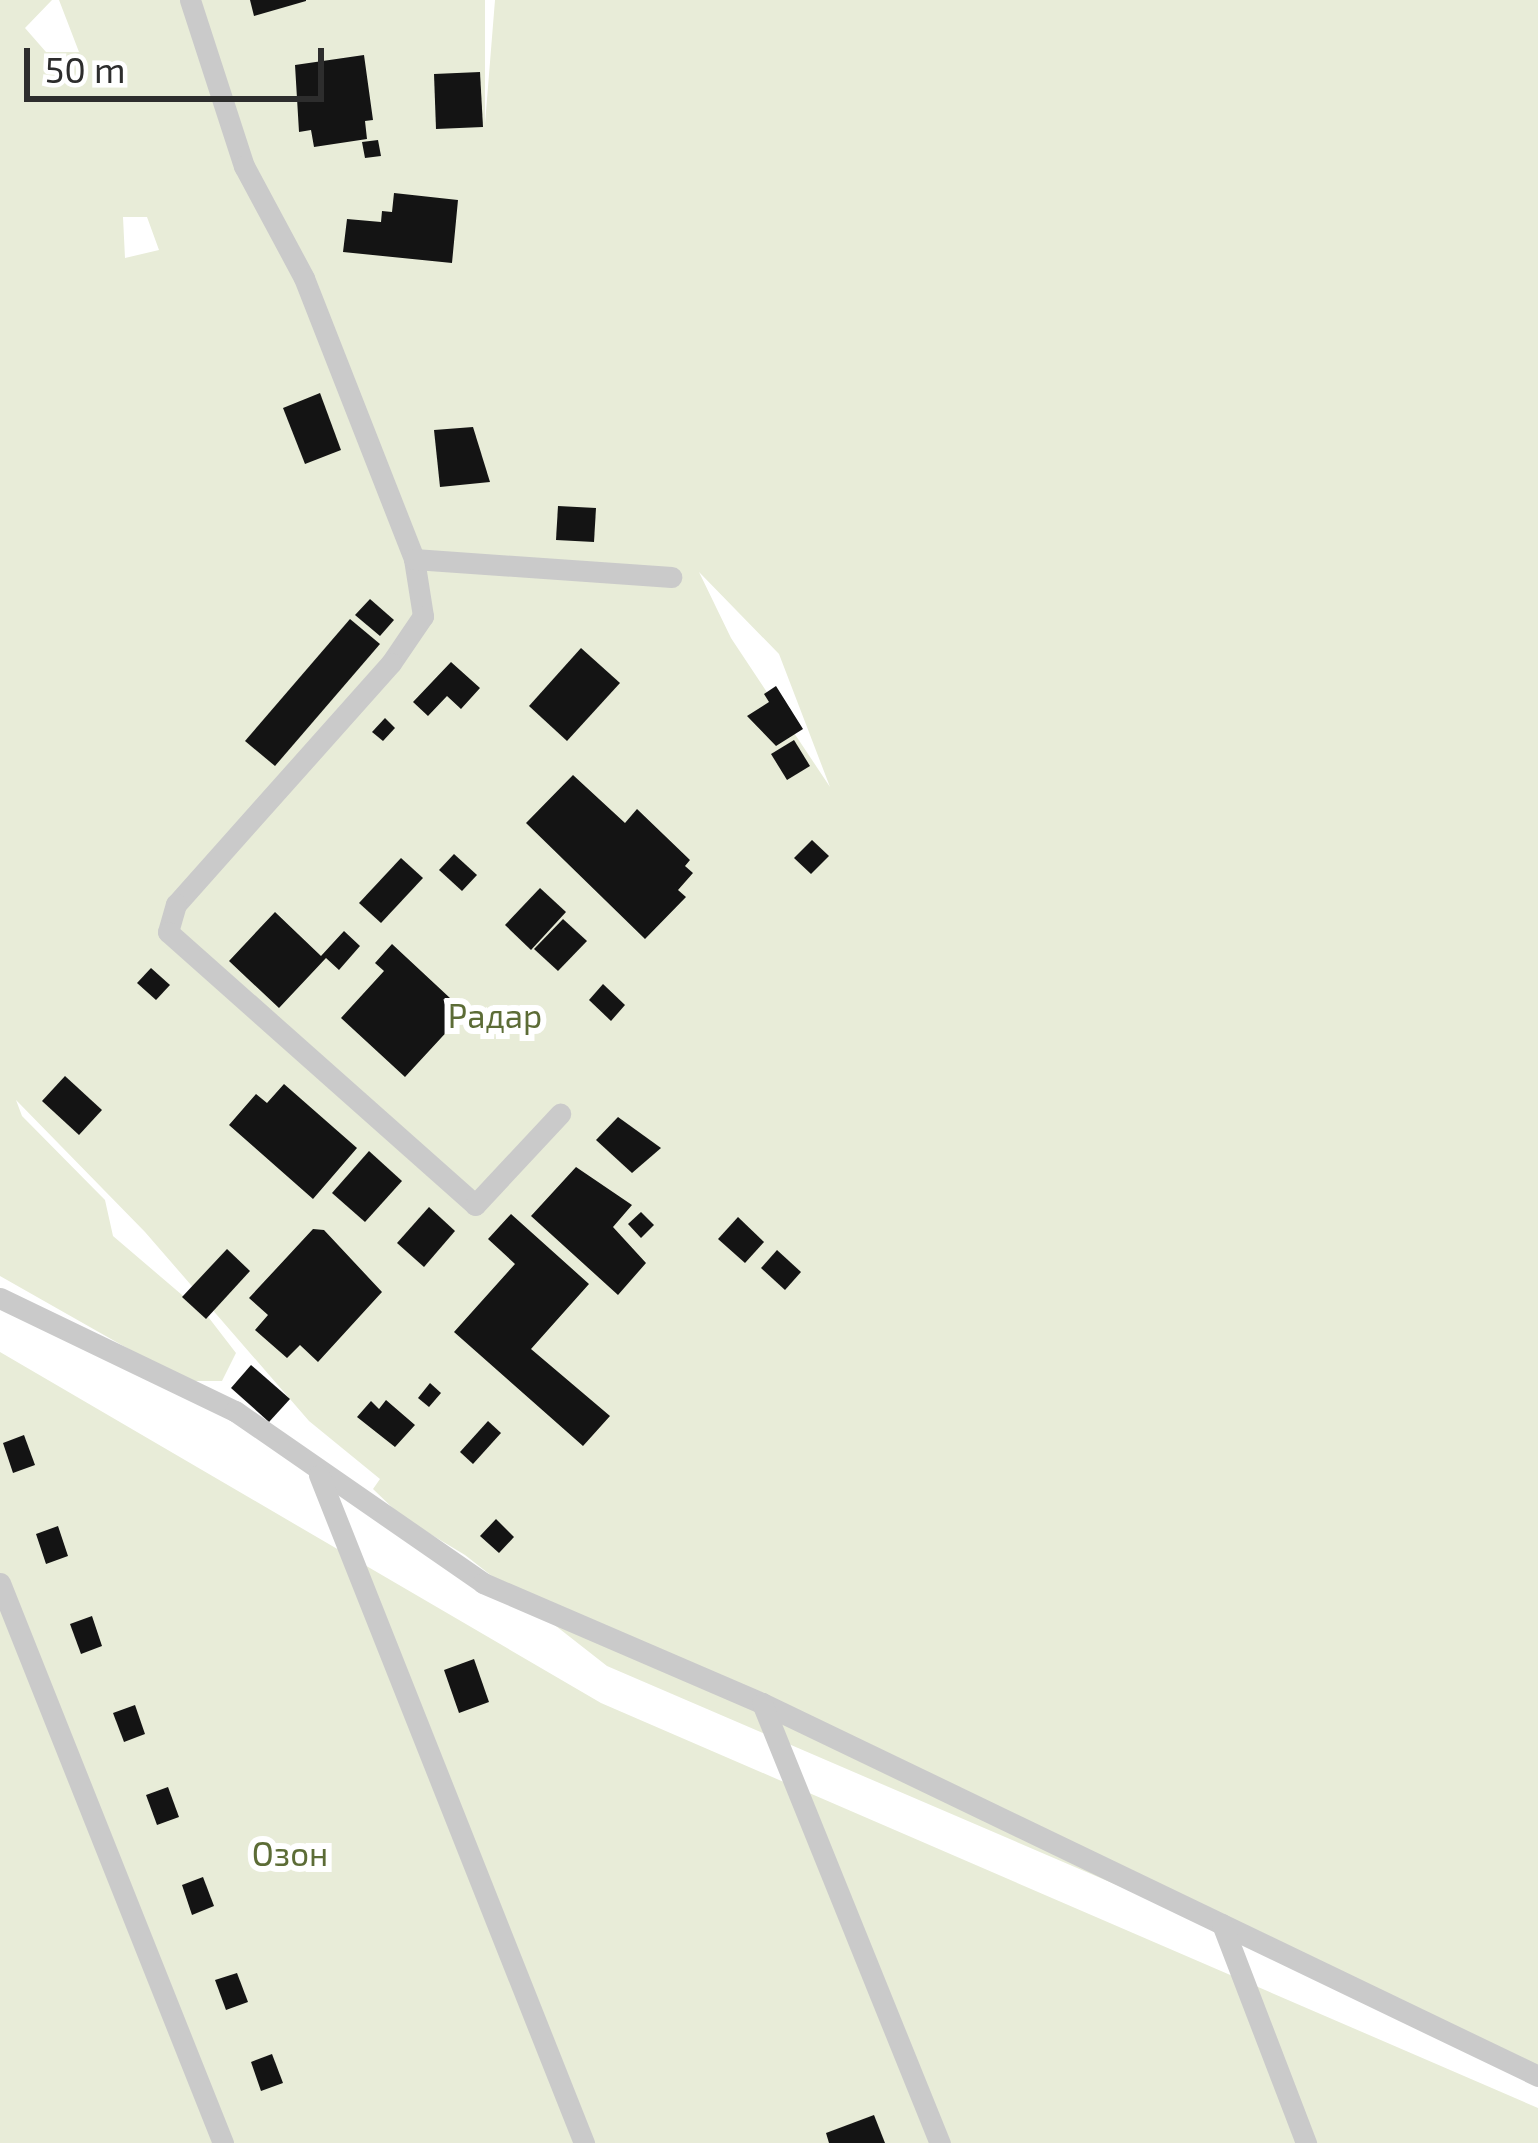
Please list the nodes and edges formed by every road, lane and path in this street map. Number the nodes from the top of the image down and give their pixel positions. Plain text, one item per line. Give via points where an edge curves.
1 (190, 0) edge
2 (414, 559) junction
3 (670, 578) dead end
4 (560, 1114) dead end
5 (0, 1298) edge
6 (319, 1475) junction
7 (0, 1582) edge
8 (761, 1702) junction
9 (1222, 1924) junction
10 (1538, 2076) edge
11 (223, 2143) edge
12 (584, 2143) edge
13 (940, 2143) edge
14 (1306, 2143) edge

1 - 2 lane via 244,166 304,278
2 - 3 lane
2 - 4 lane via 423,616 392,663 176,904 168,932 475,1204
5 - 6 lane via 235,1411
6 - 8 lane via 483,1583
6 - 12 lane
7 - 11 lane
8 - 9 lane
8 - 13 lane
9 - 10 lane
9 - 14 lane

